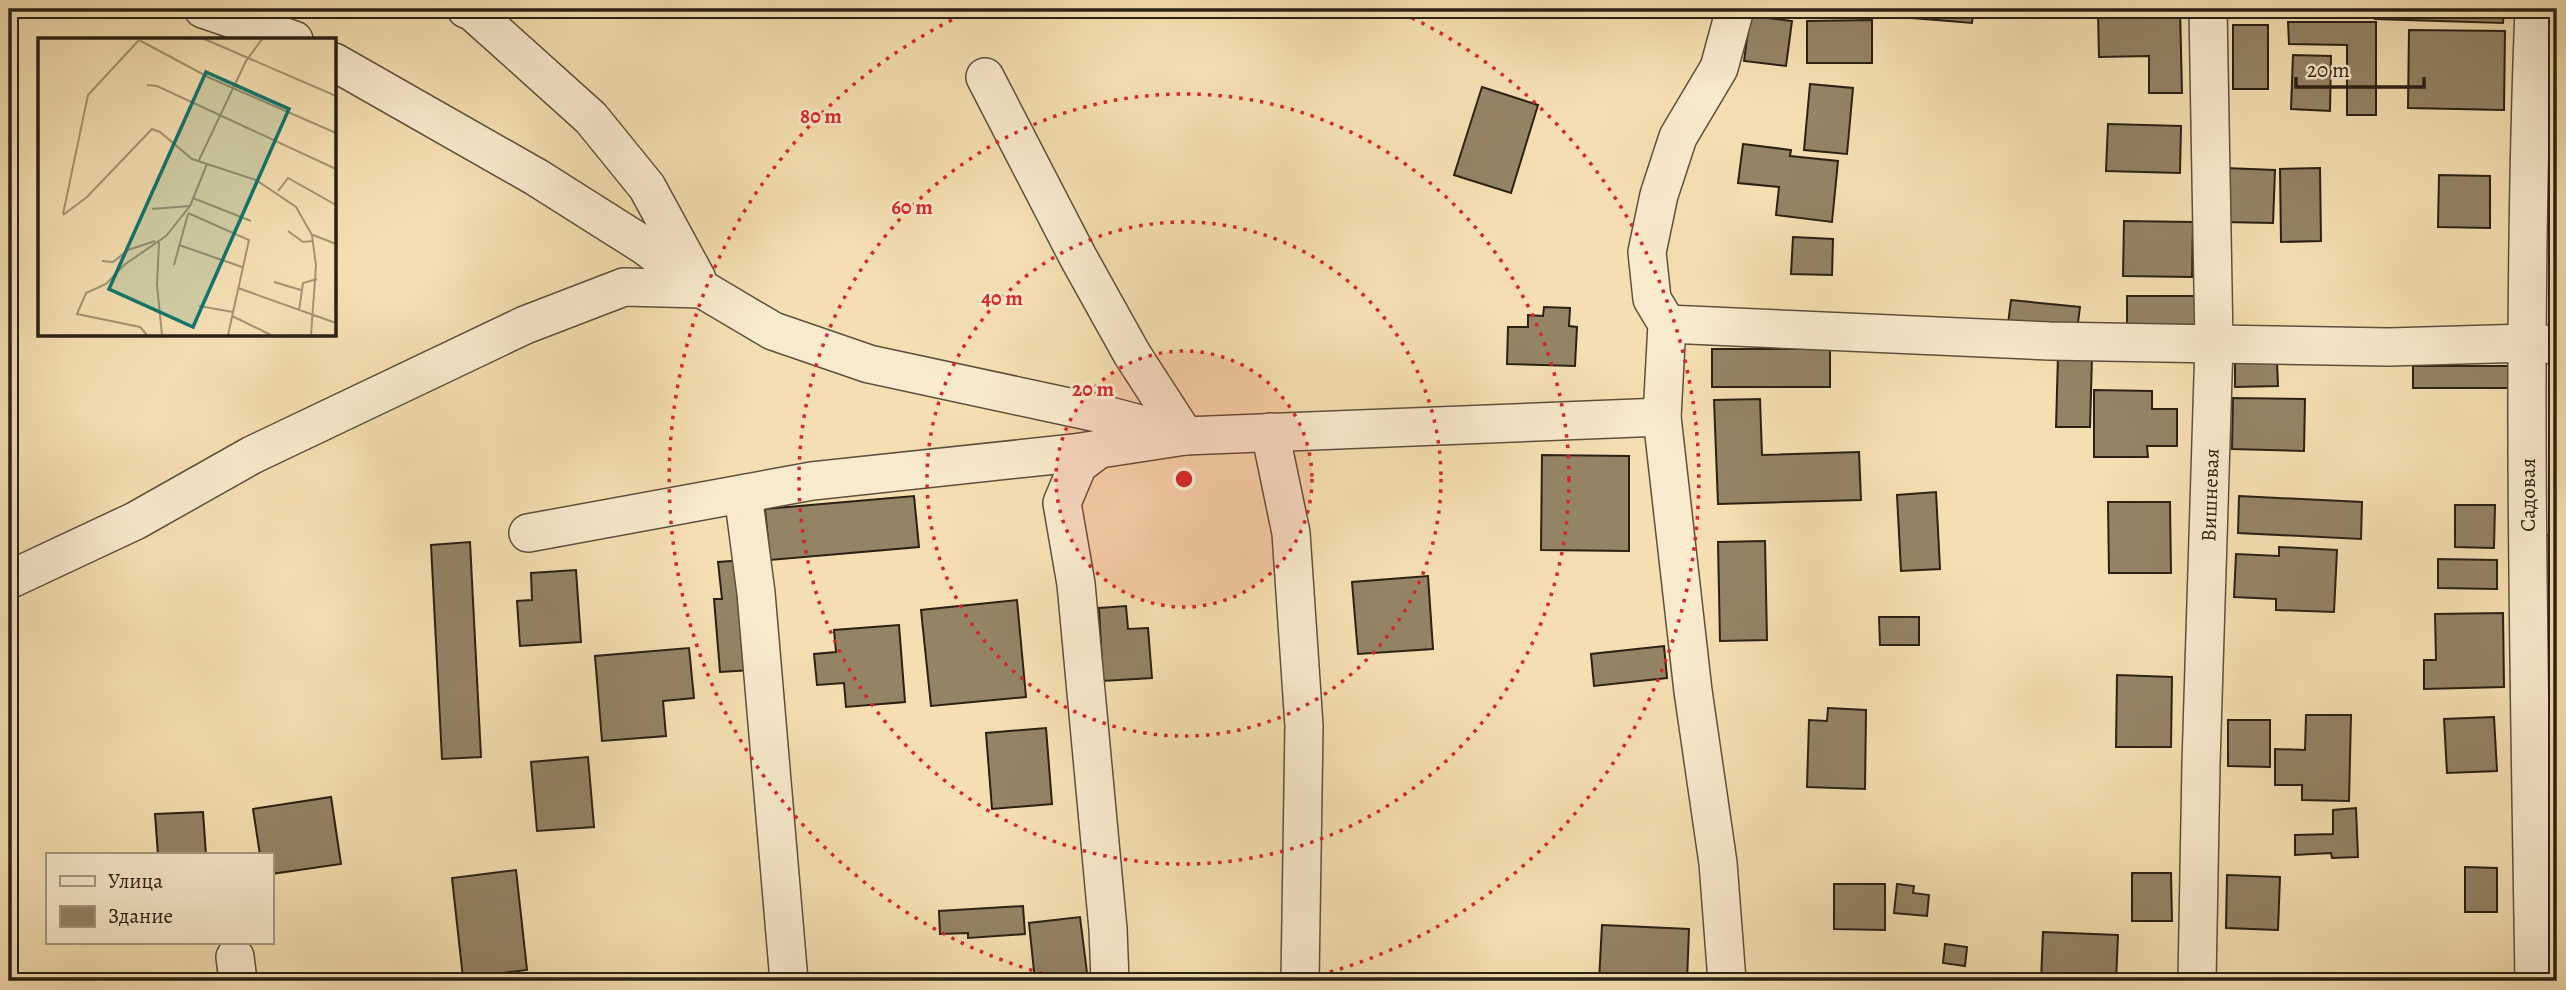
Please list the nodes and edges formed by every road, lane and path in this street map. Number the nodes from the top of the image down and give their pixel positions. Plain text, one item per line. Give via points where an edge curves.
1 (203, 9) edge
2 (466, 9) edge
3 (1735, 9) edge
4 (2208, 9) edge
5 (2534, 9) edge
6 (288, 38) edge
7 (336, 63) edge
8 (985, 77) dead end
9 (702, 289) junction
10 (1667, 324) junction
11 (2214, 344) junction
12 (2542, 344) edge
13 (1662, 417) junction
14 (1270, 432) junction
15 (1185, 436) junction
16 (1099, 449) junction
17 (743, 494) junction
18 (528, 533) dead end
19 (9, 580) edge
20 (789, 981) edge
21 (1110, 981) edge
22 (1300, 981) edge
23 (1727, 981) edge
24 (2197, 981) edge
25 (2534, 981) edge

1 - 6 street
2 - 9 street via 591,118 647,187
3 - 10 street via 1719,68 1678,137 1649,240 1652,299
4 - 11 street, Вишневая
5 - 12 street, Садовая
7 - 9 street via 536,177
8 - 15 street via 1132,354
9 - 15 street via 773,331 869,364
9 - 19 street via 624,287 525,325 252,456 135,521
10 - 11 street
10 - 13 street
11 - 12 street
11 - 24 street, Вишневая
12 - 25 street, Садовая
13 - 14 street
13 - 23 street via 1718,863
14 - 15 street
14 - 22 street via 1291,533 1304,726
15 - 16 street
16 - 17 street via 812,481
16 - 21 street via 1078,465 1062,503 1076,584
17 - 18 street
17 - 20 street via 756,593

